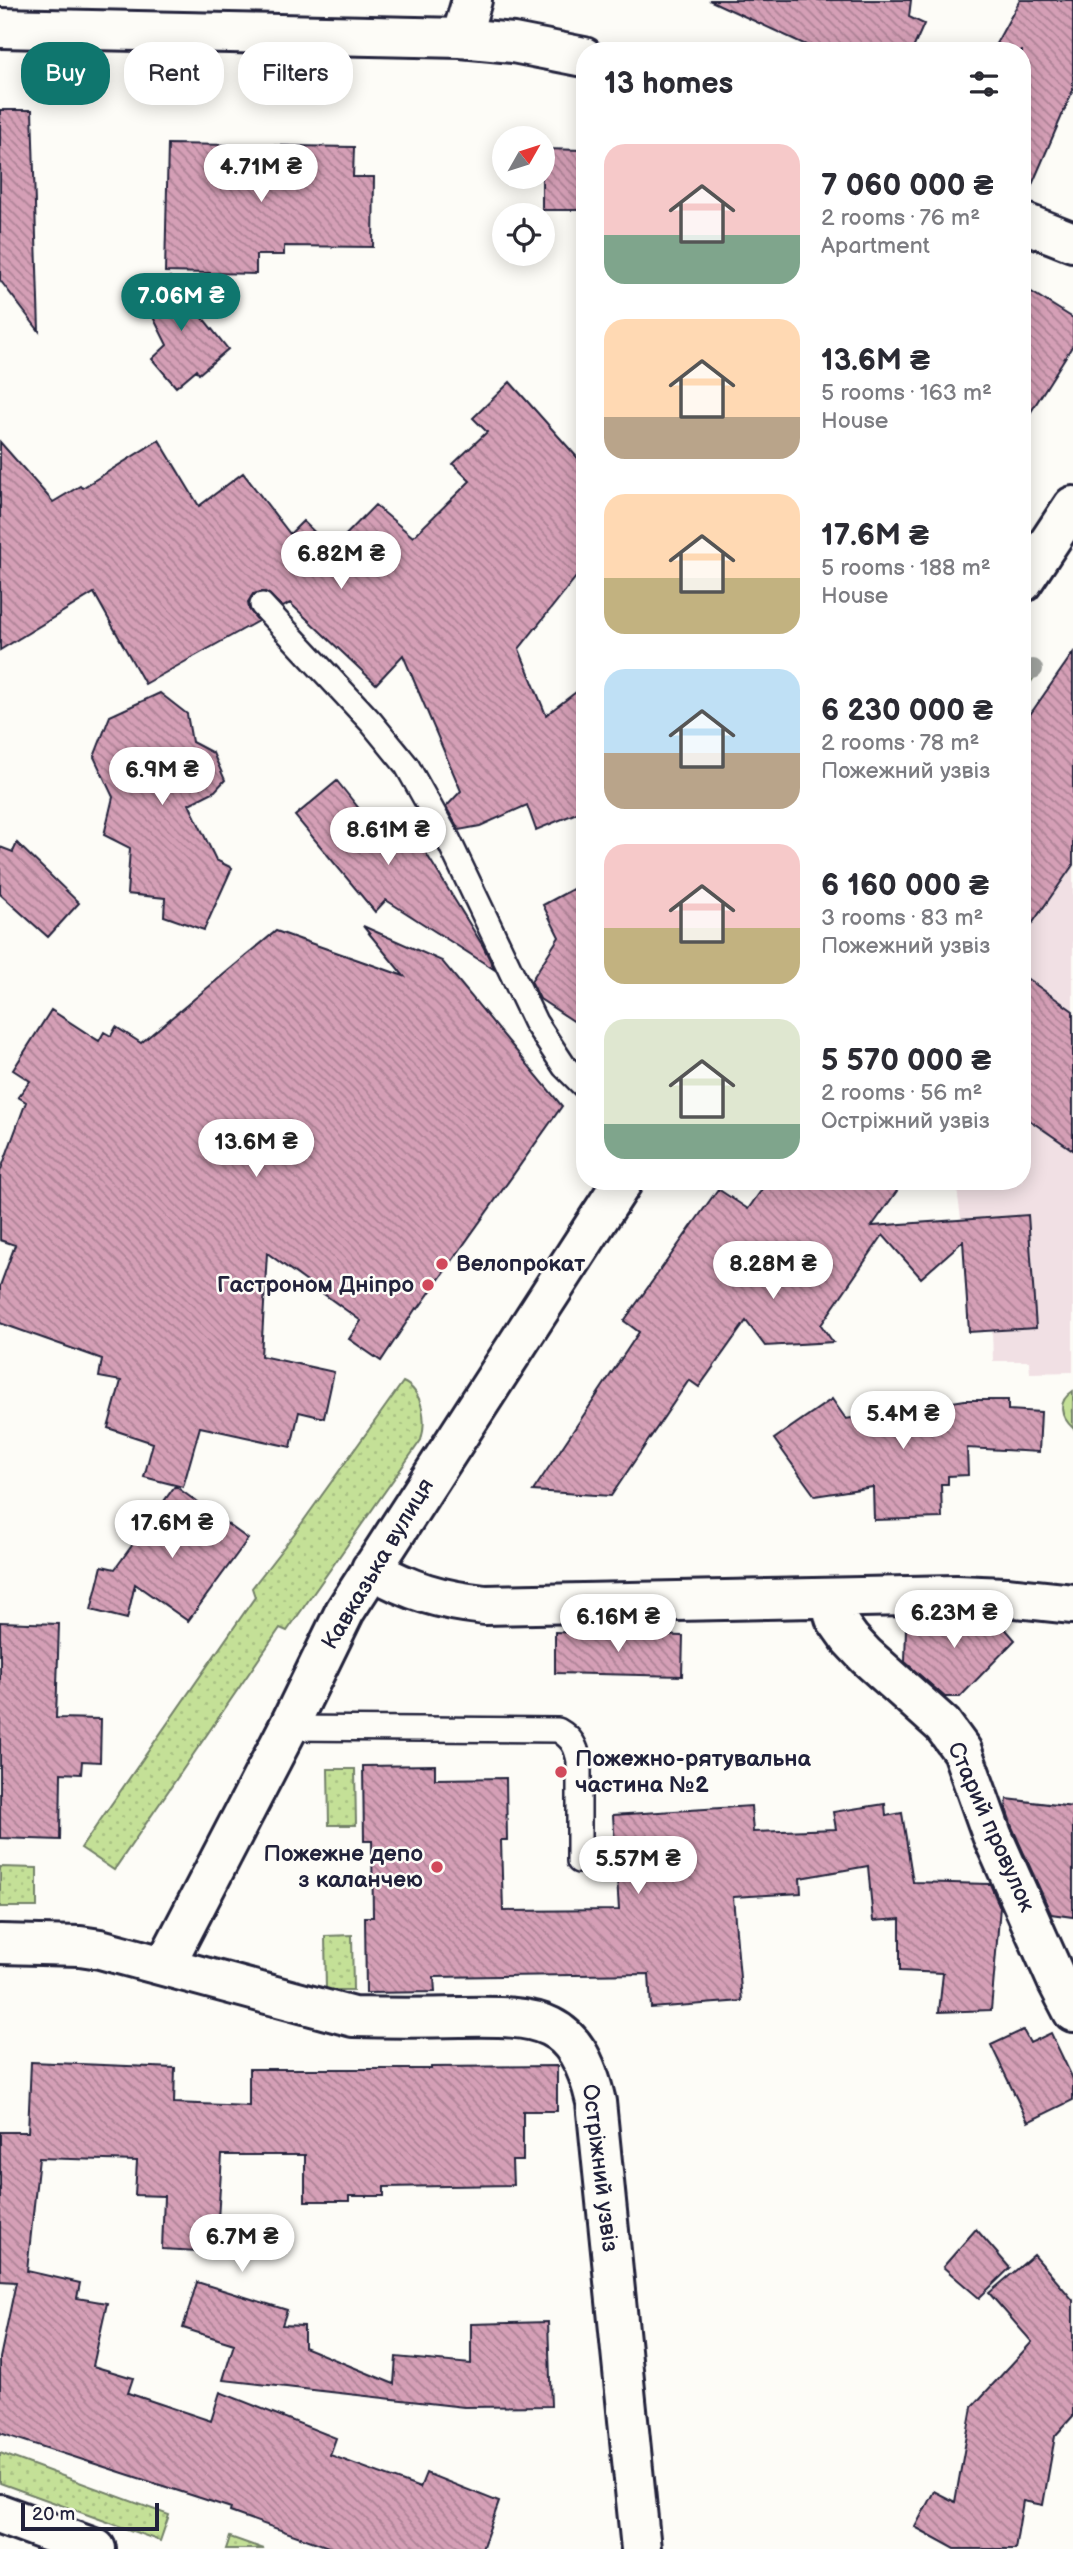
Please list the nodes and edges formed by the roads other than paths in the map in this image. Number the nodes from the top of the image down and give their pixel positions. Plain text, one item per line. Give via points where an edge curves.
1 (472, 0) edge
2 (0, 28) edge
3 (461, 38) junction
4 (576, 55) edge
5 (1031, 226) edge
6 (1073, 243) edge
7 (1073, 506) edge
8 (1031, 569) edge
9 (262, 605) dead end
10 (576, 1078) edge
11 (617, 1190) edge
12 (371, 1569) junction
13 (830, 1598) junction
14 (1073, 1604) edge
15 (288, 1728) junction
16 (579, 1861) dead end
17 (0, 1944) edge
18 (165, 1965) junction
19 (1073, 2012) edge
20 (0, 2514) edge
21 (96, 2549) edge
22 (641, 2549) edge

1 - 3 street
2 - 3 street
3 - 4 street
5 - 6 street
7 - 8 street
9 - 10 lane via 396,750 443,829 535,1023
11 - 12 street, Кавказька вулиця
12 - 13 street via 429,1595 485,1605
12 - 15 street, Кавказька вулиця via 327,1645
13 - 14 street via 956,1595
13 - 19 street, Старий провулок via 835,1618 850,1639 943,1725 962,1751 992,1835
15 - 16 lane via 558,1730 570,1737 579,1762
15 - 18 street, Кавказька вулиця
17 - 18 street, Остріжний узвіз via 80,1946
18 - 22 street, Остріжний узвіз via 353,2017 533,2019 558,2031 578,2051 596,2102
20 - 21 street

